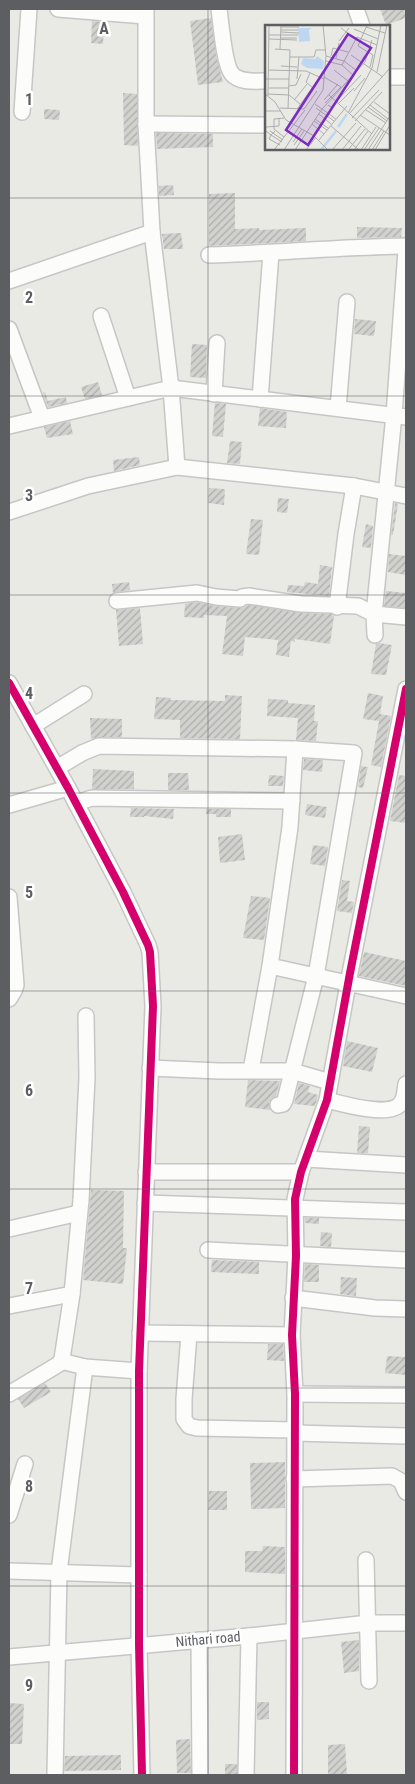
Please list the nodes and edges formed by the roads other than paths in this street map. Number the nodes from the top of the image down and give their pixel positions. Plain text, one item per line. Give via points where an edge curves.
1 (29, 9) edge
2 (58, 9) edge
3 (219, 9) edge
4 (356, 9) edge
5 (145, 12) edge
6 (362, 25) edge
7 (390, 77) edge
8 (406, 77) edge
9 (265, 81) edge
10 (22, 112) dead end
11 (146, 124) junction
12 (265, 125) edge
13 (152, 232) junction
14 (406, 248) edge
15 (271, 253) junction
16 (209, 255) dead end
17 (9, 281) edge
18 (347, 302) dead end
19 (100, 316) dead end
20 (9, 329) edge
21 (216, 343) dead end
22 (171, 388) junction
23 (214, 394) junction
24 (128, 398) junction
25 (260, 399) junction
26 (338, 408) junction
27 (400, 416) edge
28 (42, 418) junction
29 (9, 426) edge
30 (177, 467) junction
31 (354, 486) junction
32 (387, 492) junction
33 (406, 496) edge
34 (9, 512) edge
35 (117, 601) dead end
36 (338, 607) junction
37 (374, 614) junction
38 (406, 617) edge
39 (375, 635) dead end
40 (9, 683) edge
41 (406, 689) edge
42 (84, 694) dead end
43 (33, 726) junction
44 (295, 749) junction
45 (57, 768) junction
46 (68, 788) junction
47 (292, 801) junction
48 (76, 803) junction
49 (9, 805) edge
50 (9, 897) edge
51 (270, 966) junction
52 (316, 976) junction
53 (348, 984) junction
54 (406, 996) edge
55 (9, 999) edge
56 (86, 1016) dead end
57 (150, 1068) junction
58 (251, 1070) junction
59 (292, 1071) junction
60 (330, 1082) junction
61 (406, 1084) edge
62 (327, 1100) junction
63 (278, 1105) dead end
64 (406, 1165) edge
65 (304, 1166) junction
66 (146, 1172) junction
67 (145, 1203) junction
68 (296, 1208) junction
69 (406, 1212) edge
70 (79, 1213) junction
71 (9, 1229) edge
72 (208, 1250) dead end
73 (296, 1256) junction
74 (406, 1260) edge
75 (72, 1294) junction
76 (293, 1298) junction
77 (9, 1306) edge
78 (406, 1309) edge
79 (140, 1333) junction
80 (189, 1334) junction
81 (292, 1335) junction
82 (61, 1362) junction
83 (85, 1367) junction
84 (139, 1371) junction
85 (9, 1394) edge
86 (295, 1394) junction
87 (406, 1394) edge
88 (295, 1432) junction
89 (406, 1436) edge
90 (25, 1464) dead end
91 (294, 1479) junction
92 (406, 1492) edge
93 (9, 1515) edge
94 (366, 1560) dead end
95 (9, 1570) edge
96 (59, 1572) junction
97 (138, 1575) junction
98 (406, 1622) edge
99 (369, 1623) junction
100 (295, 1631) junction
101 (249, 1636) junction
102 (199, 1640) junction
103 (139, 1645) junction
104 (58, 1652) junction
105 (9, 1657) edge
106 (369, 1681) dead end
107 (54, 1775) edge
108 (142, 1775) edge
109 (200, 1775) edge
110 (246, 1775) edge
111 (294, 1775) edge

1 - 10 street
2 - 5 street
3 - 9 street via 228,66 233,75 242,80
4 - 6 street
5 - 11 street
7 - 8 street
11 - 12 street
11 - 13 street
13 - 17 street
13 - 22 street
14 - 15 street via 348,247
14 - 27 street
15 - 16 street
15 - 25 street
18 - 26 street
19 - 24 street
20 - 28 street
21 - 23 street
22 - 23 street
22 - 24 street
22 - 30 street
23 - 25 street
24 - 28 street
25 - 26 street
26 - 27 street
27 - 32 street
28 - 29 street
30 - 31 street
30 - 34 street via 88,486
31 - 32 street
31 - 36 street
32 - 33 street
32 - 37 street
35 - 36 street via 197,592 216,597 240,599 249,596
36 - 37 street via 358,606
37 - 38 street
37 - 39 street
40 - 43 street
41 - 53 street
42 - 43 street
43 - 45 street
44 - 45 street via 99,746 82,752
44 - 47 street
44 - 52 street via 354,753
45 - 46 street
46 - 48 street
46 - 49 street
47 - 48 street via 92,798
47 - 51 street
48 - 57 street via 123,892 150,952 153,1006
50 - 55 street via 16,986
51 - 52 street
51 - 58 street
52 - 53 street
52 - 59 street
53 - 54 street
53 - 60 street
56 - 70 street via 87,1078
57 - 58 street
57 - 66 street
58 - 59 street
59 - 60 street
59 - 63 street via 285,1100
60 - 62 street
61 - 62 street via 402,1102 396,1107 356,1107
62 - 65 street
64 - 65 street
65 - 66 street
65 - 68 street via 295,1199
66 - 67 street
67 - 68 street
67 - 79 street
68 - 69 street
68 - 73 street
70 - 71 street
70 - 75 street
72 - 73 street
73 - 74 street
73 - 76 street
75 - 77 street
75 - 82 street
76 - 78 street
76 - 81 street
79 - 80 street
79 - 84 street
80 - 81 street
80 - 88 street via 184,1399 184,1419 188,1426
81 - 86 street
82 - 83 street
82 - 85 street
83 - 84 street
83 - 96 street
84 - 97 street
86 - 87 street
86 - 88 street
88 - 89 street
88 - 91 street
90 - 93 street
91 - 92 street via 392,1476 401,1481
91 - 100 street
94 - 99 street
95 - 96 street
96 - 97 street
96 - 104 street
97 - 103 street
98 - 99 street, Nithari road
99 - 100 street, Nithari road
99 - 106 street
100 - 101 street, Nithari road
100 - 111 street
101 - 102 street, Nithari road
101 - 110 street
102 - 103 street, Nithari road
102 - 109 street
103 - 104 street, Nithari road
103 - 108 street
104 - 105 street, Nithari road
104 - 107 street

